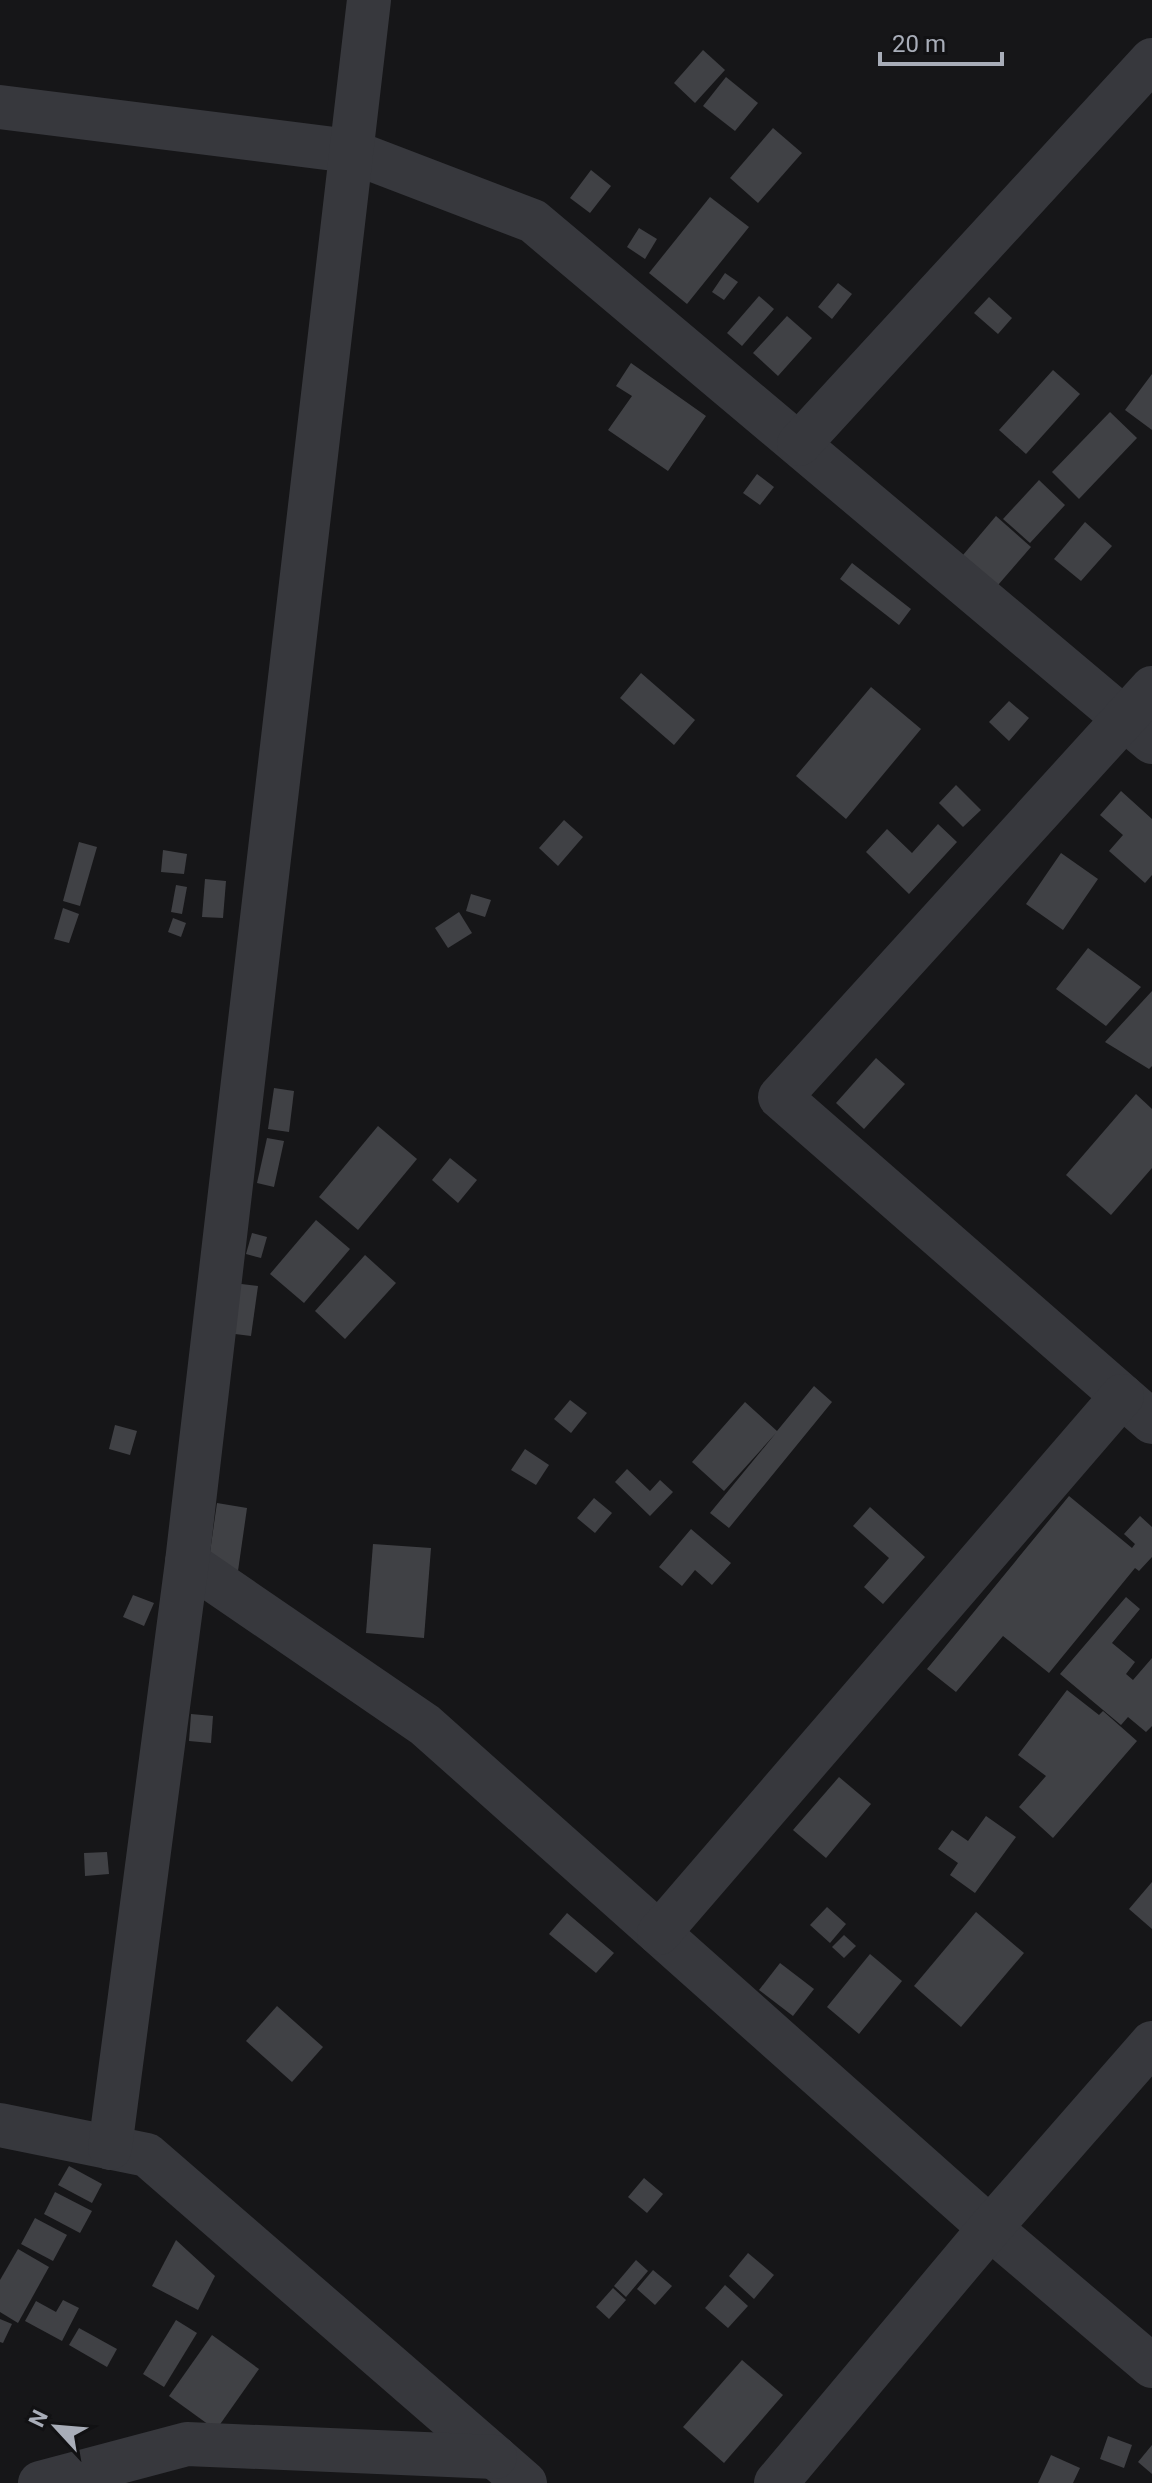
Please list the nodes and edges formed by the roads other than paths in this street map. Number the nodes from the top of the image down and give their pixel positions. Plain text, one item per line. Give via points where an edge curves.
1 (369, 0) edge
2 (1152, 60) edge
3 (0, 107) edge
4 (350, 151) junction
5 (799, 444) junction
6 (1143, 716) edge
7 (1137, 1409) edge
8 (187, 1562) junction
9 (659, 1933) junction
10 (1152, 2043) edge
11 (0, 2125) edge
12 (110, 2148) junction
13 (990, 2228) junction
14 (1152, 2366) edge
15 (510, 2470) edge
16 (40, 2483) edge
17 (776, 2483) edge

1 - 4 street
2 - 5 street
3 - 4 street
4 - 5 street via 533,221
4 - 8 street
5 - 6 street
6 - 7 street via 780,1097
7 - 9 street
8 - 9 street via 425,1725
8 - 12 street
9 - 13 street
10 - 13 street
11 - 12 street
12 - 15 street via 147,2155
13 - 14 street
13 - 17 street
15 - 16 street via 187,2444

